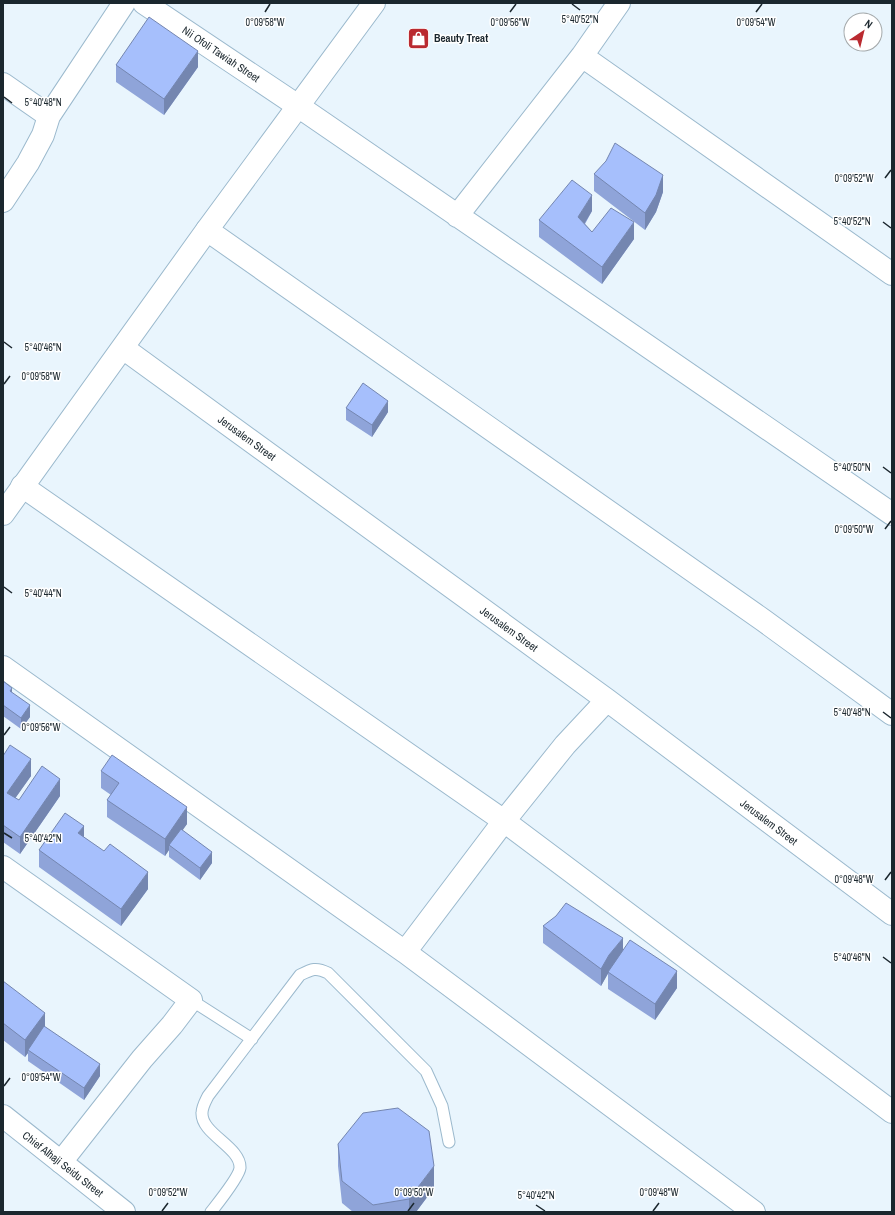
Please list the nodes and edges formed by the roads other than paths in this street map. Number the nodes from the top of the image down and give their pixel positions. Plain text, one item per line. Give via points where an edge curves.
1 (124, 3) edge
2 (144, 3) edge
3 (374, 3) edge
4 (619, 3) edge
5 (582, 56) junction
6 (3, 84) edge
7 (298, 106) junction
8 (49, 116) junction
9 (3, 201) edge
10 (457, 216) junction
11 (207, 230) junction
12 (892, 274) edge
13 (123, 348) junction
14 (22, 486) junction
15 (3, 514) edge
16 (892, 514) edge
17 (3, 667) edge
18 (607, 700) junction
19 (892, 714) edge
20 (504, 821) junction
21 (3, 867) edge
22 (892, 914) edge
23 (405, 952) junction
24 (191, 1000) junction
25 (252, 1039) junction
26 (892, 1112) edge
27 (6, 1124) edge
28 (449, 1142) dead end
29 (61, 1162) junction
30 (124, 1212) edge
31 (211, 1212) edge
32 (754, 1212) edge

1 - 8 street
2 - 7 street, Nii Ofoli Tawiah Street
3 - 7 street
4 - 5 street
5 - 10 street
5 - 12 street
6 - 8 street
7 - 10 street, Nii Ofoli Tawiah Street
7 - 11 street
8 - 9 street via 43,135 28,163
10 - 16 street, Nii Ofoli Tawiah Street
11 - 13 street
11 - 19 street via 750,611
13 - 14 street
13 - 18 street, Jerusalem Street
14 - 15 street
14 - 20 street
17 - 23 street
18 - 20 street via 565,745
18 - 22 street, Jerusalem Street
20 - 23 street
20 - 26 street
21 - 24 street
23 - 32 street
24 - 25 lane
24 - 29 street
25 - 28 lane via 300,975 319,969 328,973 426,1070 442,1106
25 - 31 lane via 208,1096 202,1108 205,1126 235,1154 240,1167 237,1176
27 - 29 street, Chief Alhaji Seidu Street
29 - 30 street, Chief Alhaji Seidu Street

